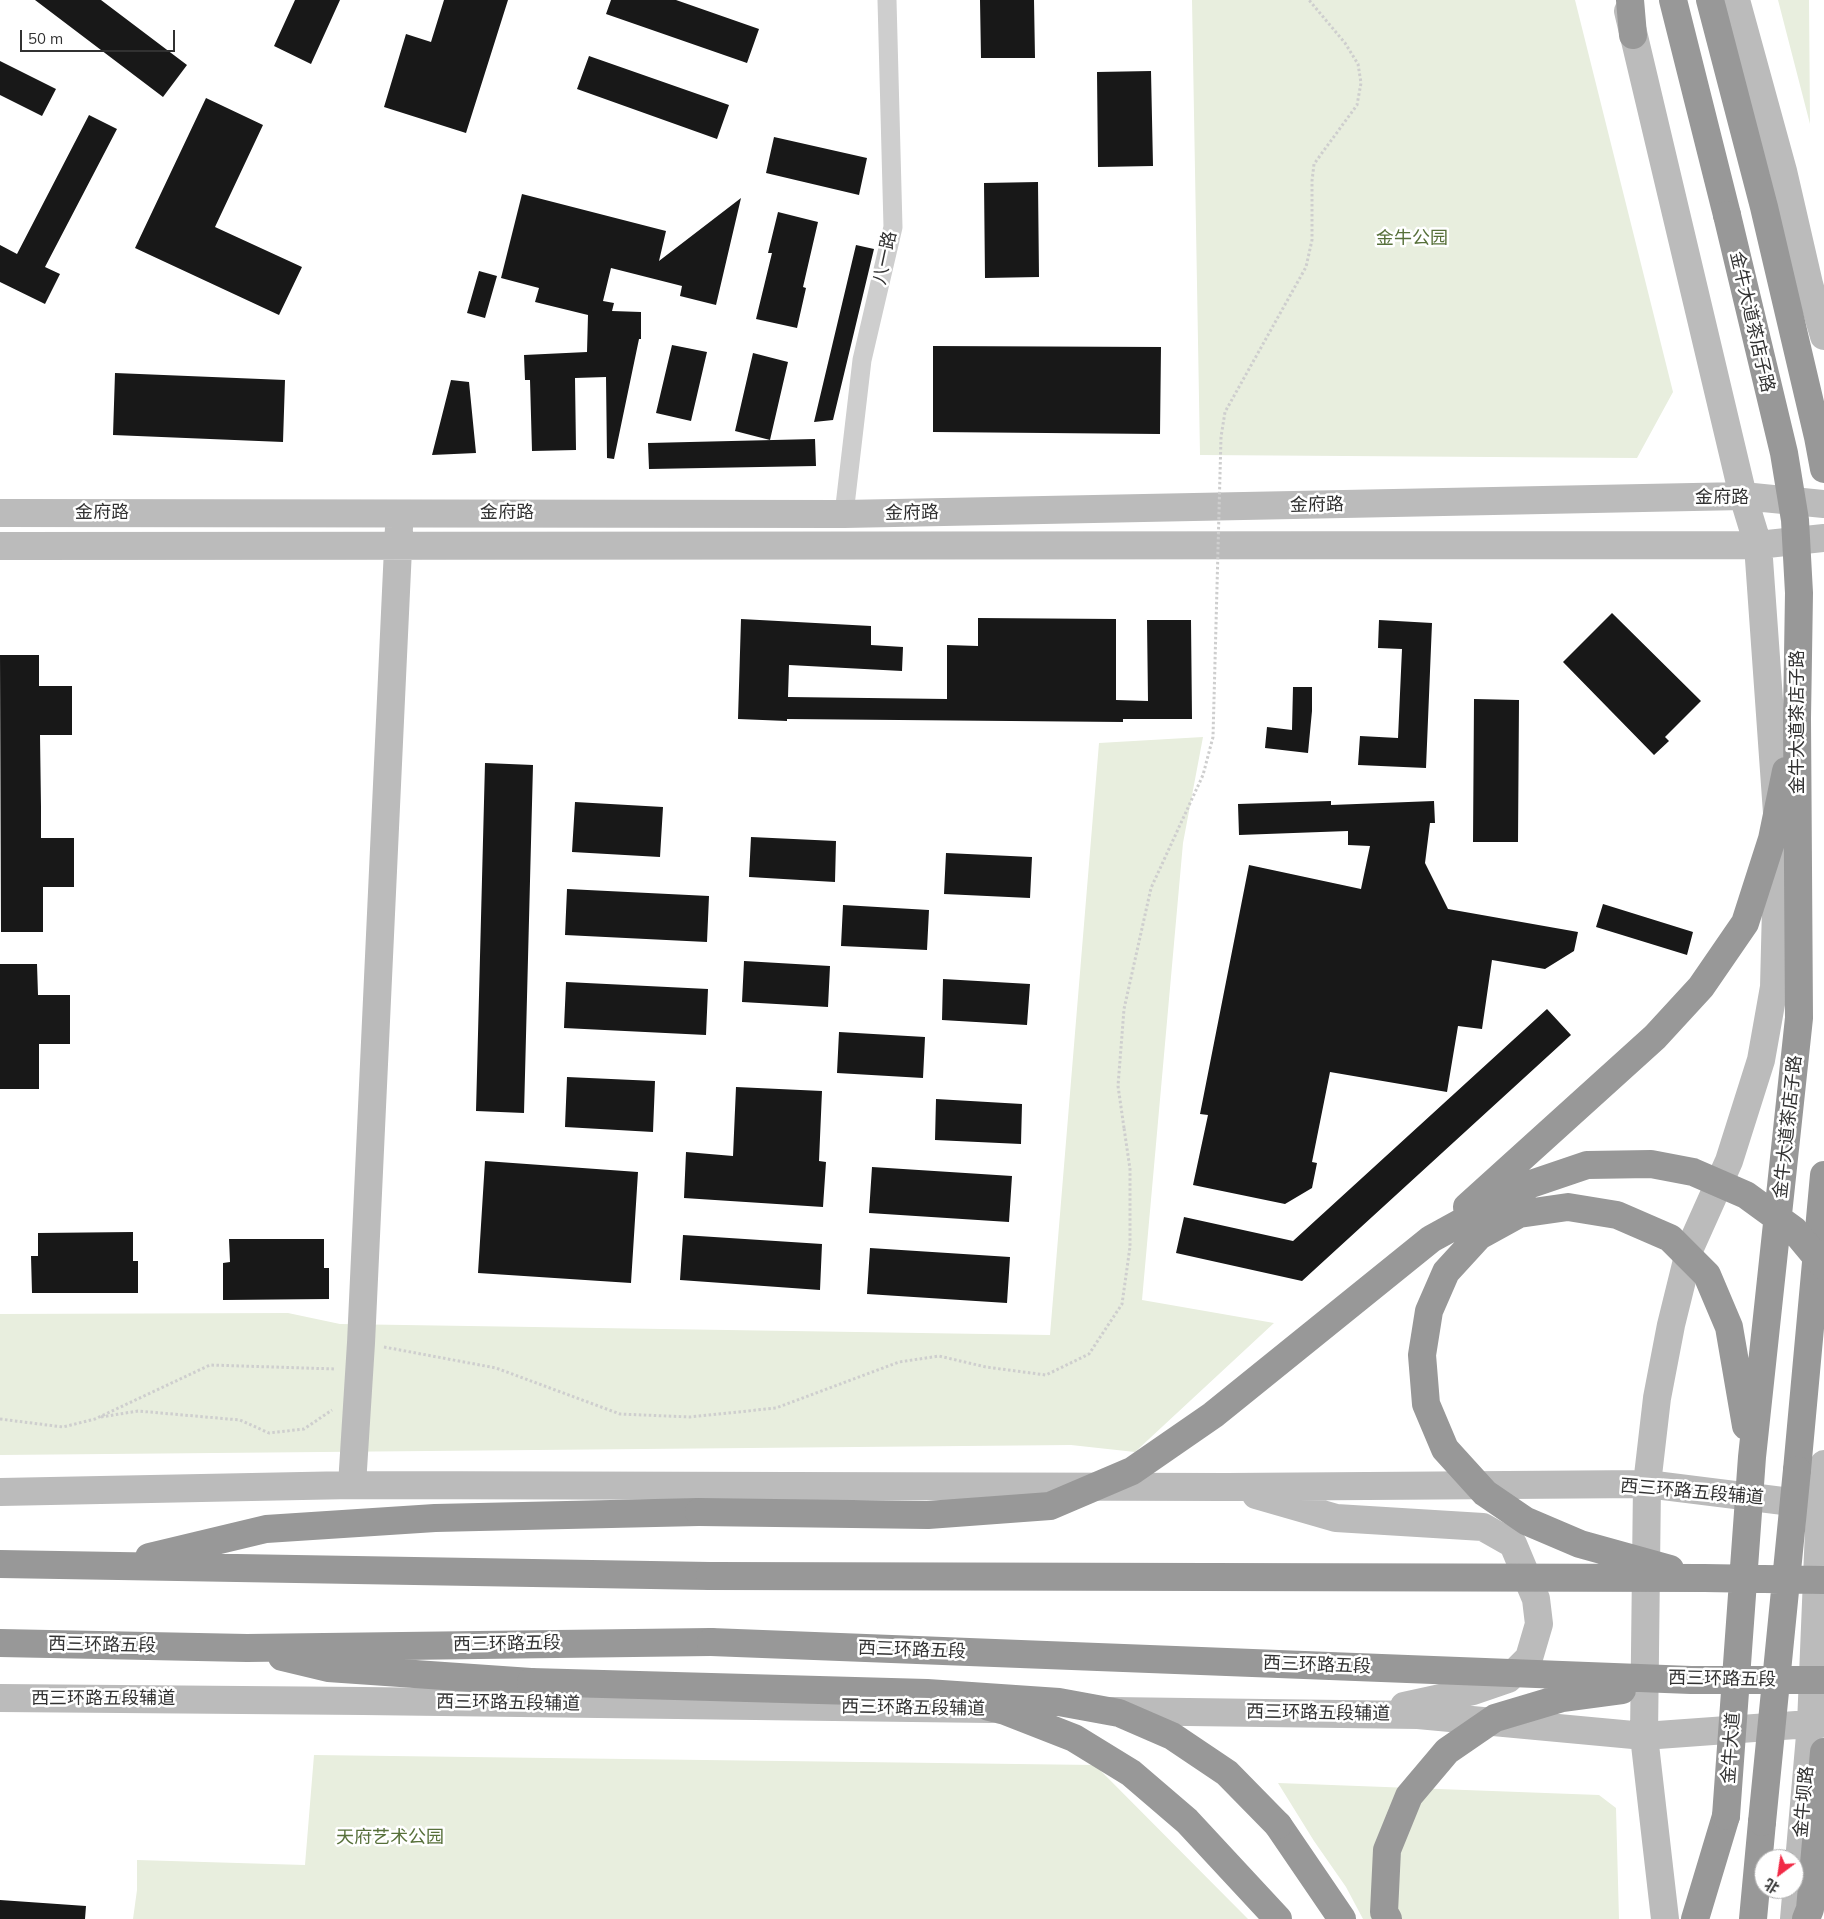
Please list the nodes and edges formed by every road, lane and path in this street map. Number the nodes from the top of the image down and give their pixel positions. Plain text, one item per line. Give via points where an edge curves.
1 (887, 0) edge
2 (1310, 0) edge
3 (1626, 0) edge
4 (1630, 0) edge
5 (1673, 0) edge
6 (1710, 0) edge
7 (1736, 0) edge
8 (1634, 35) junction
9 (1824, 336) edge
10 (1824, 470) edge
11 (1743, 496) junction
12 (1824, 504) edge
13 (0, 513) edge
14 (400, 513) junction
15 (844, 514) junction
16 (1824, 538) edge
17 (1758, 544) junction
18 (398, 545) junction
19 (0, 546) edge
20 (1797, 718) junction
21 (1824, 1175) edge
22 (1431, 1239) junction
23 (1824, 1266) edge
24 (360, 1356) junction
25 (357, 1409) junction
26 (0, 1419) edge
27 (95, 1419) junction
28 (1752, 1457) junction
29 (1824, 1464) edge
30 (1647, 1484) junction
31 (352, 1485) junction
32 (1227, 1487) junction
33 (0, 1492) edge
34 (1822, 1506) edge
35 (0, 1564) edge
36 (110, 1566) junction
37 (1704, 1578) junction
38 (1824, 1580) edge
39 (0, 1643) edge
40 (247, 1648) junction
41 (1691, 1680) junction
42 (1824, 1680) edge
43 (927, 1693) junction
44 (0, 1698) edge
45 (1366, 1714) junction
46 (1818, 1723) edge
47 (1644, 1736) junction
48 (1824, 1752) edge
49 (1726, 1816) junction
50 (1278, 1919) edge
51 (1342, 1919) edge
52 (1388, 1919) edge
53 (1665, 1919) edge
54 (1695, 1919) edge
55 (1716, 1919) edge
56 (1754, 1919) edge
57 (1794, 1919) edge
58 (1806, 1919) edge

1 - 15 street, 八一路 via 892,227 862,360
2 - 24 path, bridge via 1345,43 1358,64 1361,82 1357,105 1314,164 1312,240 1306,267 1225,412 1221,438 1213,737 1204,775 1151,888 1124,1009 1118,1086 1130,1170 1130,1247 1122,1304 1089,1354 1046,1375 986,1367 939,1356 899,1362 776,1408 690,1417 620,1414 496,1368
3 - 8 main road
4 - 8 highway
5 - 20 highway, 金牛大道茶店子路, bridge via 1784,453 1795,520 1799,593
6 - 10 highway via 1764,207
7 - 9 main road
8 - 11 main road
11 - 12 main road, 金府路
11 - 15 main road, 金府路
11 - 17 main road
13 - 14 main road, 金府路
14 - 15 main road, 金府路
14 - 18 main road
16 - 17 main road, 金府路
17 - 18 main road, 金府路
17 - 30 main road via 1778,827 1774,987 1761,1060 1732,1152 1690,1248 1670,1325
18 - 19 main road, 金府路
18 - 24 main road
20 - 22 highway, bridge via 1772,838 1745,923 1701,988 1655,1037
20 - 28 highway, 金牛大道茶店子路, bridge via 1799,1018
21 - 56 highway, 金牛大道, bridge
22 - 23 highway, bridge via 1531,1184 1586,1165 1651,1164 1693,1172 1746,1195 1794,1230
22 - 36 highway, bridge via 1212,1414 1132,1471 1050,1506 928,1515 699,1512 435,1518 266,1528
24 - 25 main road
24 - 27 path via 210,1366
25 - 27 path via 338,1406 304,1429 269,1433 240,1420 138,1410
25 - 31 main road
26 - 27 path via 63,1427
28 - 37 highway, bridge via 1729,1327 1707,1275 1670,1238 1618,1215 1568,1207 1539,1211 1520,1214 1479,1236 1446,1272 1429,1311 1422,1355 1426,1404 1445,1449 1485,1493 1526,1521 1580,1544
28 - 49 highway, 金牛大道, bridge
29 - 34 main road, 金牛坝路
30 - 32 main road, 西三环路五段辅道
30 - 34 main road, 西三环路五段辅道
30 - 47 main road
31 - 32 main road, 西三环路五段辅道
31 - 33 main road, 西三环路五段辅道
32 - 45 main road via 1336,1518 1483,1527 1513,1544 1536,1600 1538,1624 1529,1658 1508,1679 1473,1691
34 - 46 main road, 金牛坝路
35 - 36 highway
36 - 37 highway, bridge via 710,1576
37 - 38 highway, bridge
39 - 40 highway, 西三环路五段
40 - 41 highway, 西三环路五段, bridge via 711,1642
40 - 43 highway, bridge via 328,1668 531,1682
41 - 42 highway, 西三环路五段, bridge
41 - 52 highway, bridge via 1562,1698 1495,1718 1447,1751 1409,1796 1387,1850 1384,1912
43 - 50 highway, bridge via 1006,1711 1074,1738 1131,1773 1187,1821
43 - 51 highway, bridge via 1059,1702 1119,1713 1172,1736 1227,1773 1278,1825
44 - 45 main road, 西三环路五段辅道
45 - 47 main road, 西三环路五段辅道 via 1418,1715
46 - 47 main road, 西三环路五段辅道
46 - 57 main road, 金牛坝路
47 - 53 main road
48 - 58 highway via 1810,1909
49 - 54 highway
49 - 55 highway, 金牛大道

